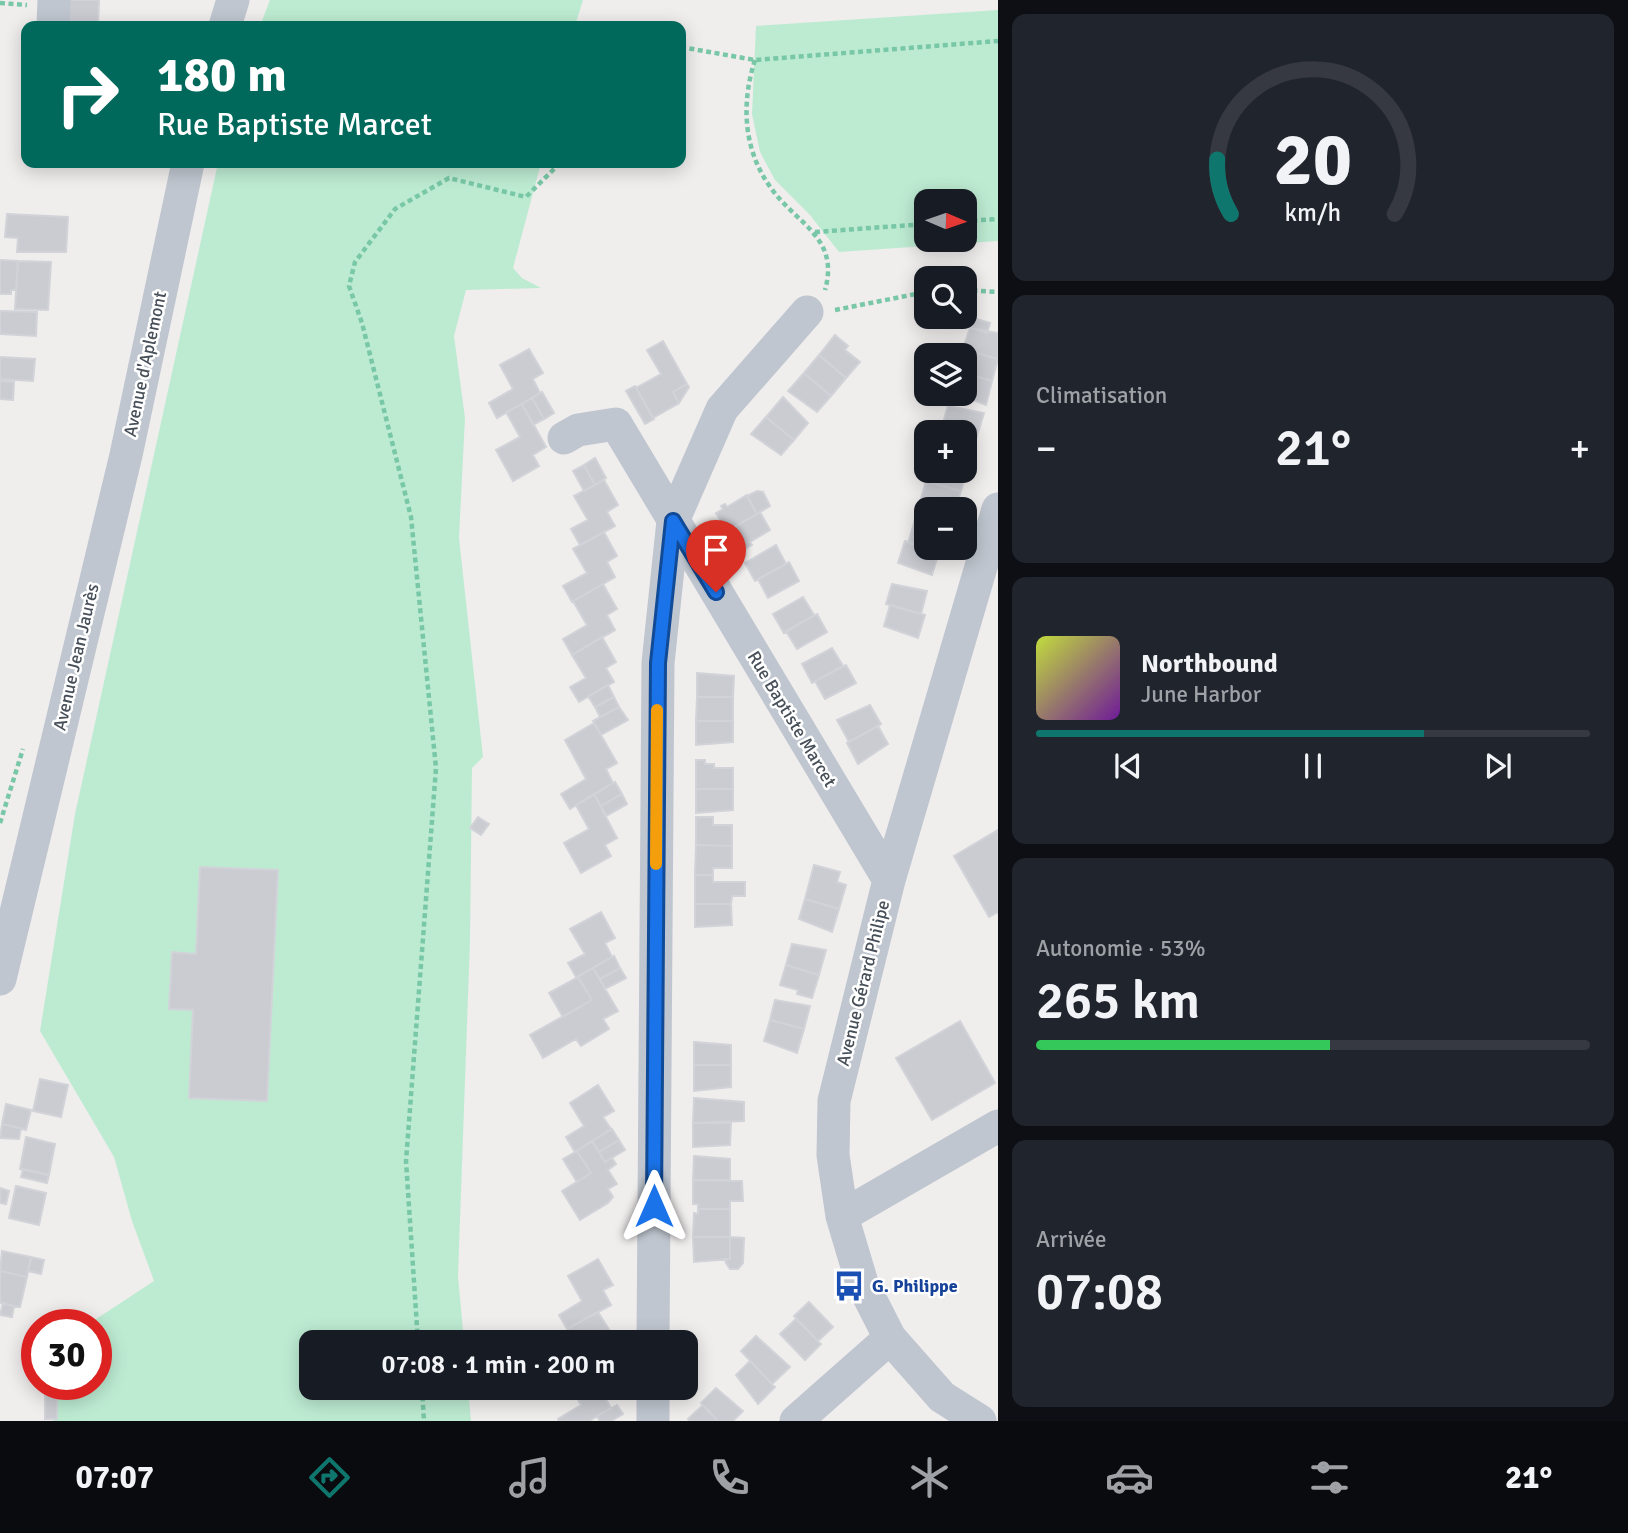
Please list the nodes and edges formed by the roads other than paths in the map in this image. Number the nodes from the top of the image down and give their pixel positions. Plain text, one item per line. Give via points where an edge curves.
1 (54, 0) edge
2 (233, 0) edge
3 (52, 21) edge
4 (227, 21) edge
5 (187, 168) edge
6 (807, 312) road end
7 (564, 438) dead end
8 (998, 509) edge
9 (673, 521) junction
10 (98, 565) junction
11 (889, 880) junction
12 (0, 914) edge
13 (0, 979) edge
14 (998, 1126) edge
15 (842, 1216) junction
16 (653, 1330) edge
17 (890, 1338) junction
18 (653, 1400) edge
19 (653, 1421) edge
20 (796, 1421) edge
21 (980, 1421) edge

1 - 3 street
2 - 4 street
5 - 10 street, Avenue d'Aplemont
6 - 9 street via 722,409
7 - 9 street, Rue Baptiste Marcet via 578,430 617,424
8 - 11 street, Avenue Gérard Philipe
9 - 11 street, Rue Baptiste Marcet
9 - 16 street via 658,663
10 - 12 street, Avenue Jean Jaurès
10 - 13 street, Avenue Jean Jaurès
11 - 15 street, Avenue Gérard Philipe via 834,1101 833,1155
14 - 15 street
15 - 17 street, Avenue Gérard Philipe via 862,1283
17 - 20 street
17 - 21 street, Avenue Gérard Philipe via 942,1397
18 - 19 street

